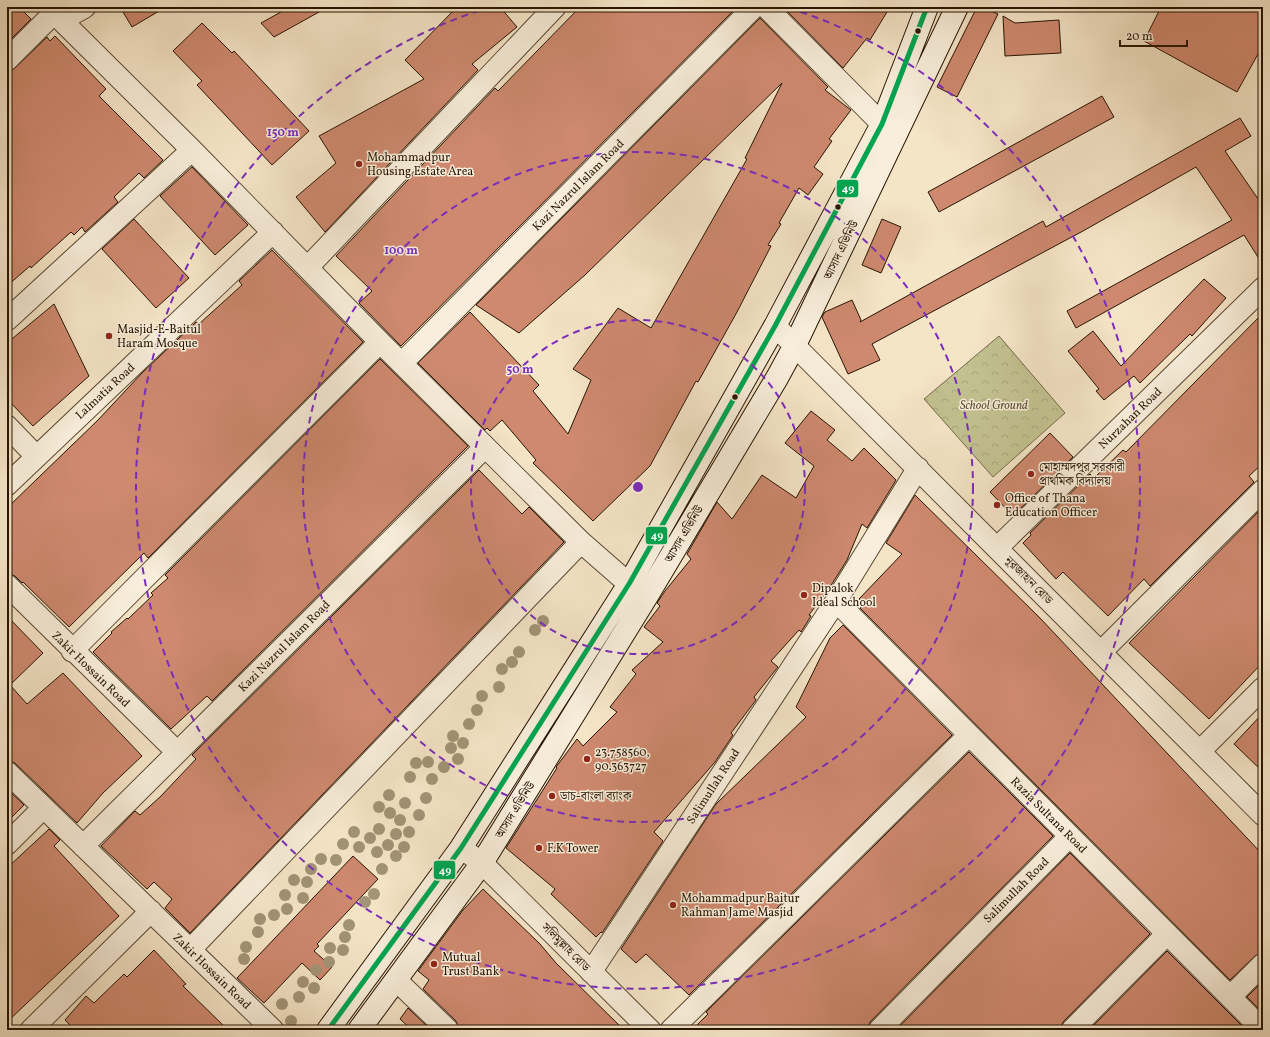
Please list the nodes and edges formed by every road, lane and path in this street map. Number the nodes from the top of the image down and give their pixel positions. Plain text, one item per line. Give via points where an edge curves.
1 (85, 7) edge
2 (555, 7) edge
3 (754, 7) edge
4 (766, 7) edge
5 (927, 7) edge
6 (957, 7) edge
7 (55, 14) edge
8 (7, 60) edge
9 (882, 124) junction
10 (192, 150) junction
11 (273, 232) junction
12 (308, 267) junction
13 (1263, 288) edge
14 (7, 320) edge
15 (775, 326) junction
16 (380, 342) junction
17 (795, 345) junction
18 (402, 363) junction
19 (7, 426) edge
20 (486, 447) junction
21 (36, 456) junction
22 (918, 468) junction
23 (7, 485) edge
24 (1263, 490) edge
25 (581, 542) junction
26 (998, 548) junction
27 (629, 584) junction
28 (7, 585) edge
29 (648, 596) junction
30 (836, 601) junction
31 (72, 651) junction
32 (1101, 652) junction
33 (1263, 688) edge
34 (969, 735) junction
35 (1200, 751) junction
36 (177, 752) junction
37 (7, 772) edge
38 (43, 808) junction
39 (1263, 814) edge
40 (1070, 836) junction
41 (7, 844) edge
42 (83, 846) junction
43 (461, 848) junction
44 (482, 863) junction
45 (150, 911) junction
46 (1167, 934) junction
47 (190, 950) junction
48 (1263, 964) edge
49 (591, 972) junction
50 (396, 980) junction
51 (1230, 997) junction
52 (31, 1030) edge
53 (274, 1030) edge
54 (328, 1030) edge
55 (359, 1030) edge
56 (448, 1030) edge
57 (650, 1030) edge
58 (671, 1030) edge
59 (879, 1030) edge
60 (1072, 1030) edge
61 (1263, 1030) edge

1 - 7 street
2 - 12 street
3 - 18 street, Kazi Nazrul Islam Road
4 - 9 street
5 - 9 main road, আসাদ এভিনিউ
6 - 17 main road, আসাদ এভিনিউ
7 - 8 street
7 - 10 street
9 - 15 main road, আসাদ এভিনিউ
10 - 11 street
10 - 14 street
11 - 12 street
11 - 21 street, Lalmatia Road
12 - 16 street
13 - 26 street, Nurzahan Road
15 - 17 street, নুরজাহান রোড
15 - 27 main road, আসাদ এভিনিউ
16 - 18 street
16 - 31 street
17 - 22 street, নুরজাহান রোড
17 - 29 main road, আসাদ এভিনিউ
18 - 20 street
19 - 21 street
20 - 25 street
20 - 36 street, Kazi Nazrul Islam Road
21 - 23 street, Lalmatia Road
22 - 26 street, নুরজাহান রোড
22 - 30 street, Salimullah Road
24 - 32 street
25 - 27 street
25 - 47 street
26 - 32 street, নুরজাহান রোড
27 - 29 street
27 - 43 main road, আসাদ এভিনিউ
28 - 31 street, Zakir Hossain Road
29 - 44 main road, আসাদ এভিনিউ
30 - 34 street, Razia Sultana Road
30 - 49 street, Salimullah Road
31 - 36 street, Zakir Hossain Road
32 - 35 street, নুরজাহান রোড
33 - 35 street
34 - 40 street, Razia Sultana Road
34 - 58 street
35 - 39 street, নুরজাহান রোড
36 - 42 street, Kazi Nazrul Islam Road
37 - 38 street, Zakir Hossain Road
38 - 41 street
38 - 42 street, Zakir Hossain Road
40 - 46 street, Razia Sultana Road
40 - 59 street, Salimullah Road
42 - 45 street, Zakir Hossain Road
43 - 44 street, সলিমুল্লাহ রোড
43 - 54 main road, আসাদ এভিনিউ
44 - 49 street, সলিমুল্লাহ রোড
44 - 50 main road, আসাদ এভিনিউ
45 - 47 street, Zakir Hossain Road
45 - 52 street
46 - 51 street, Razia Sultana Road
46 - 60 street
47 - 53 street, Zakir Hossain Road
48 - 51 street
49 - 57 street, সলিমুল্লাহ রোড
50 - 55 main road, আসাদ এভিনিউ
50 - 56 street
51 - 61 street, Razia Sultana Road

